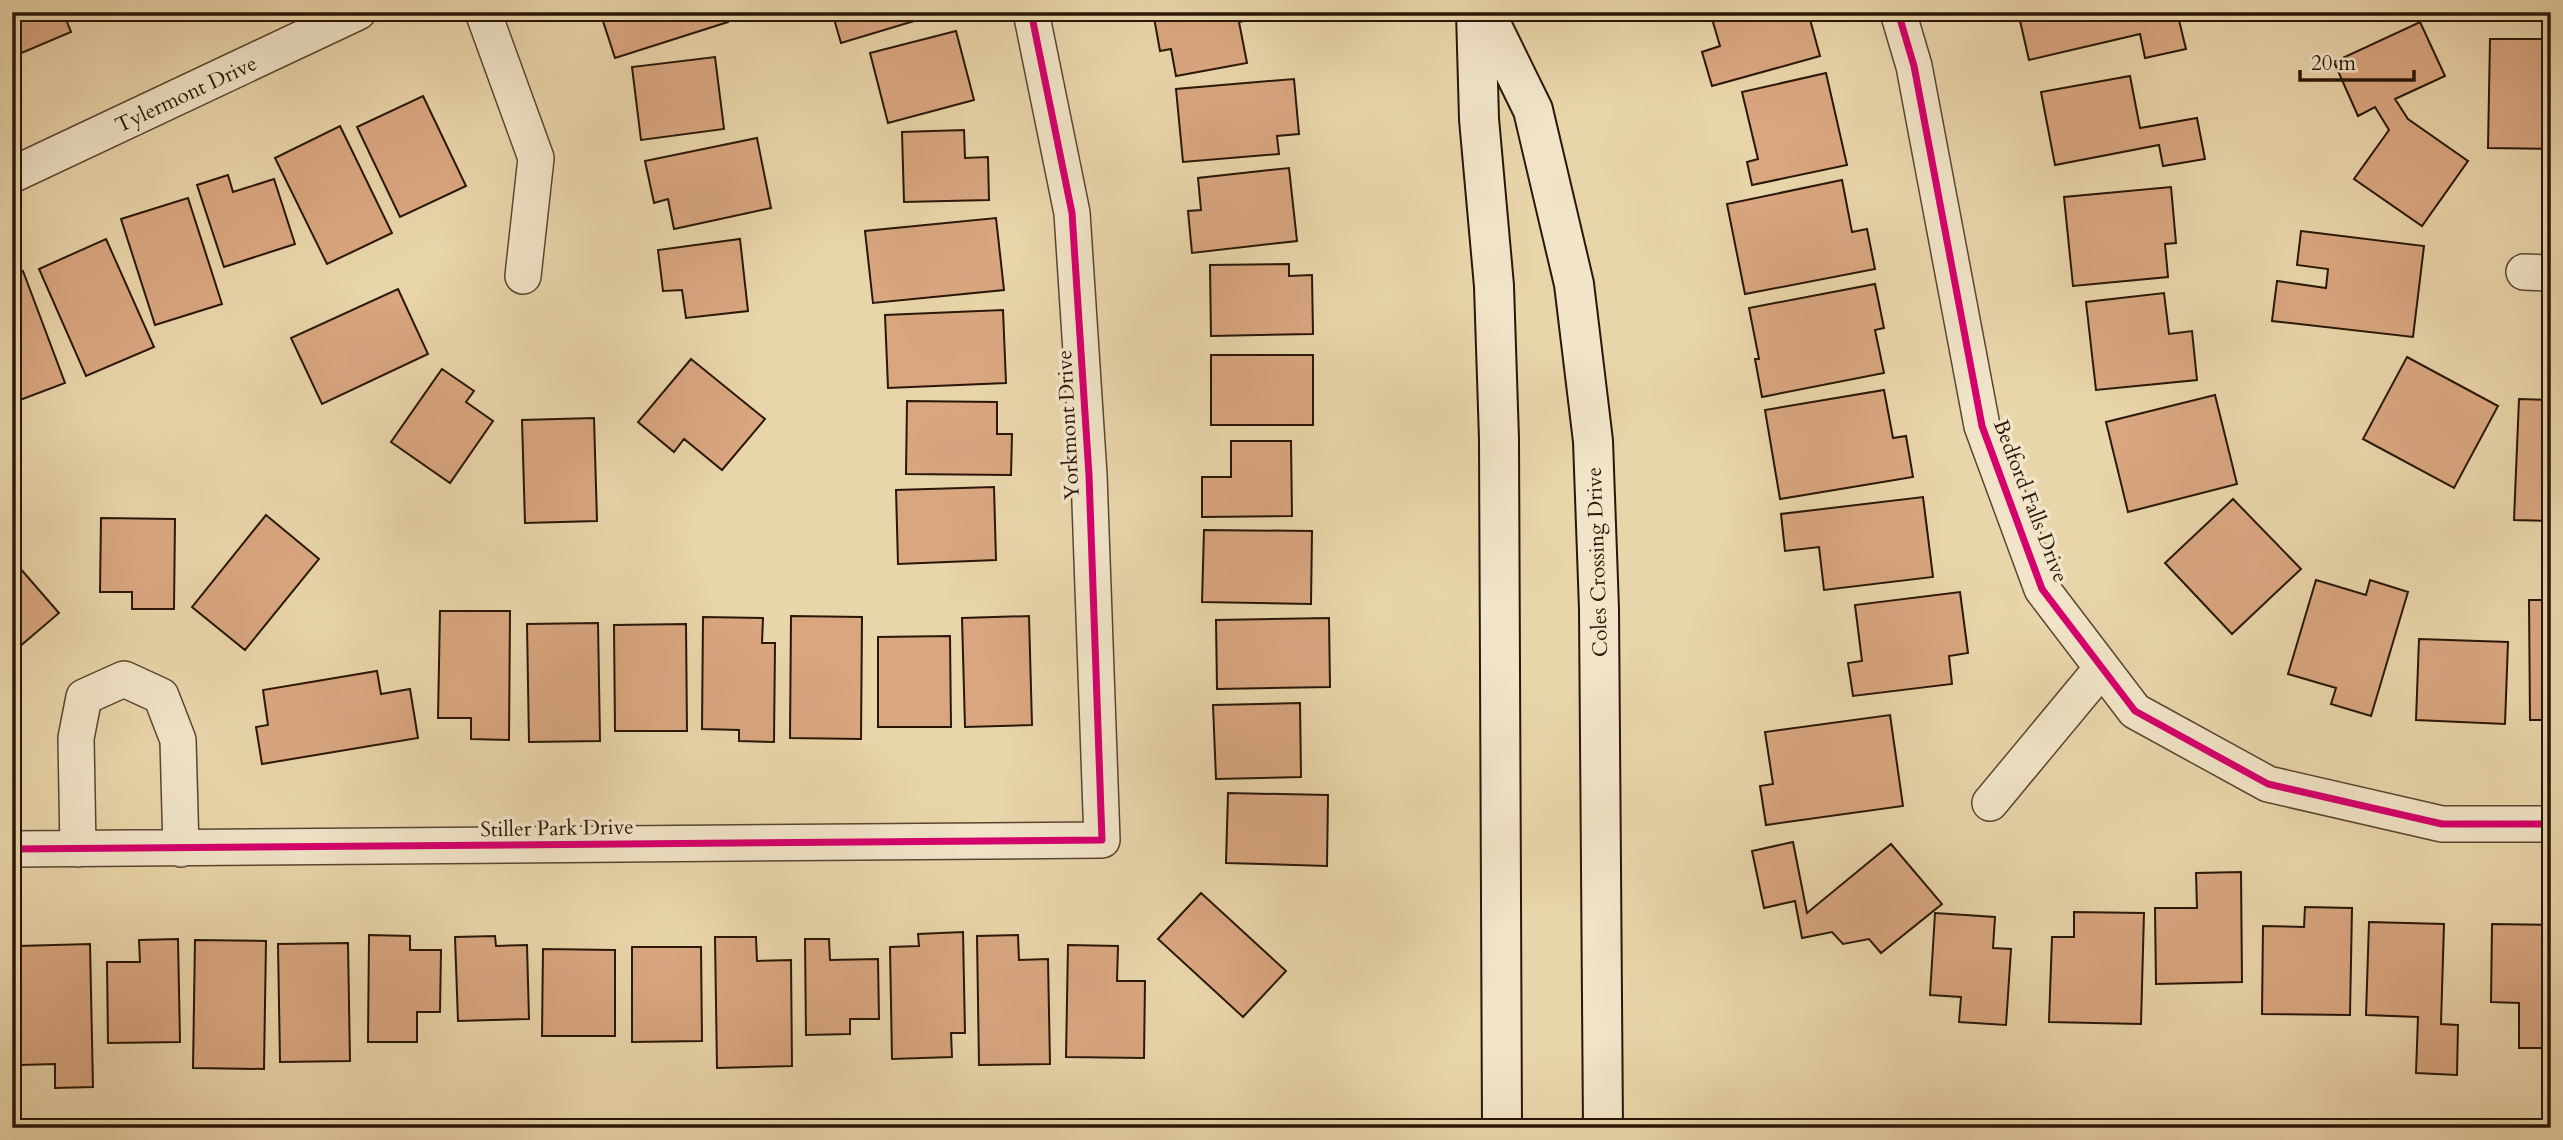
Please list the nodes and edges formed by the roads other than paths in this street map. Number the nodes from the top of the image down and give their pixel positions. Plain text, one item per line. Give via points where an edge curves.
1 (358, 12) edge
2 (483, 12) edge
3 (1031, 12) edge
4 (1476, 12) edge
5 (1485, 12) edge
6 (1898, 12) edge
7 (12, 175) edge
8 (523, 276) dead end
9 (2102, 668) junction
10 (1990, 803) dead end
11 (2551, 824) edge
12 (1102, 840) joint
13 (12, 849) edge
14 (78, 849) junction
15 (181, 849) junction
16 (1502, 1128) edge
17 (1603, 1128) edge

1 - 7 street, Tylermont Drive
2 - 8 street via 536,158
3 - 12 street, Yorkmont Drive via 1072,213 1089,475
4 - 16 street via 1499,439
5 - 17 street, Coles Crossing Drive via 1533,110 1574,284 1593,441 1599,609
6 - 9 street, Bedford Falls Drive via 1914,65 1982,426 2042,589
9 - 10 street
9 - 11 street, Bedford Falls Drive via 2134,711 2268,784 2442,824
12 - 15 street, Stiller Park Drive
13 - 14 street, Stiller Park Drive
14 - 15 street, Stiller Park Drive
14 - 15 street via 76,738 83,697 124,678 161,696 178,740

